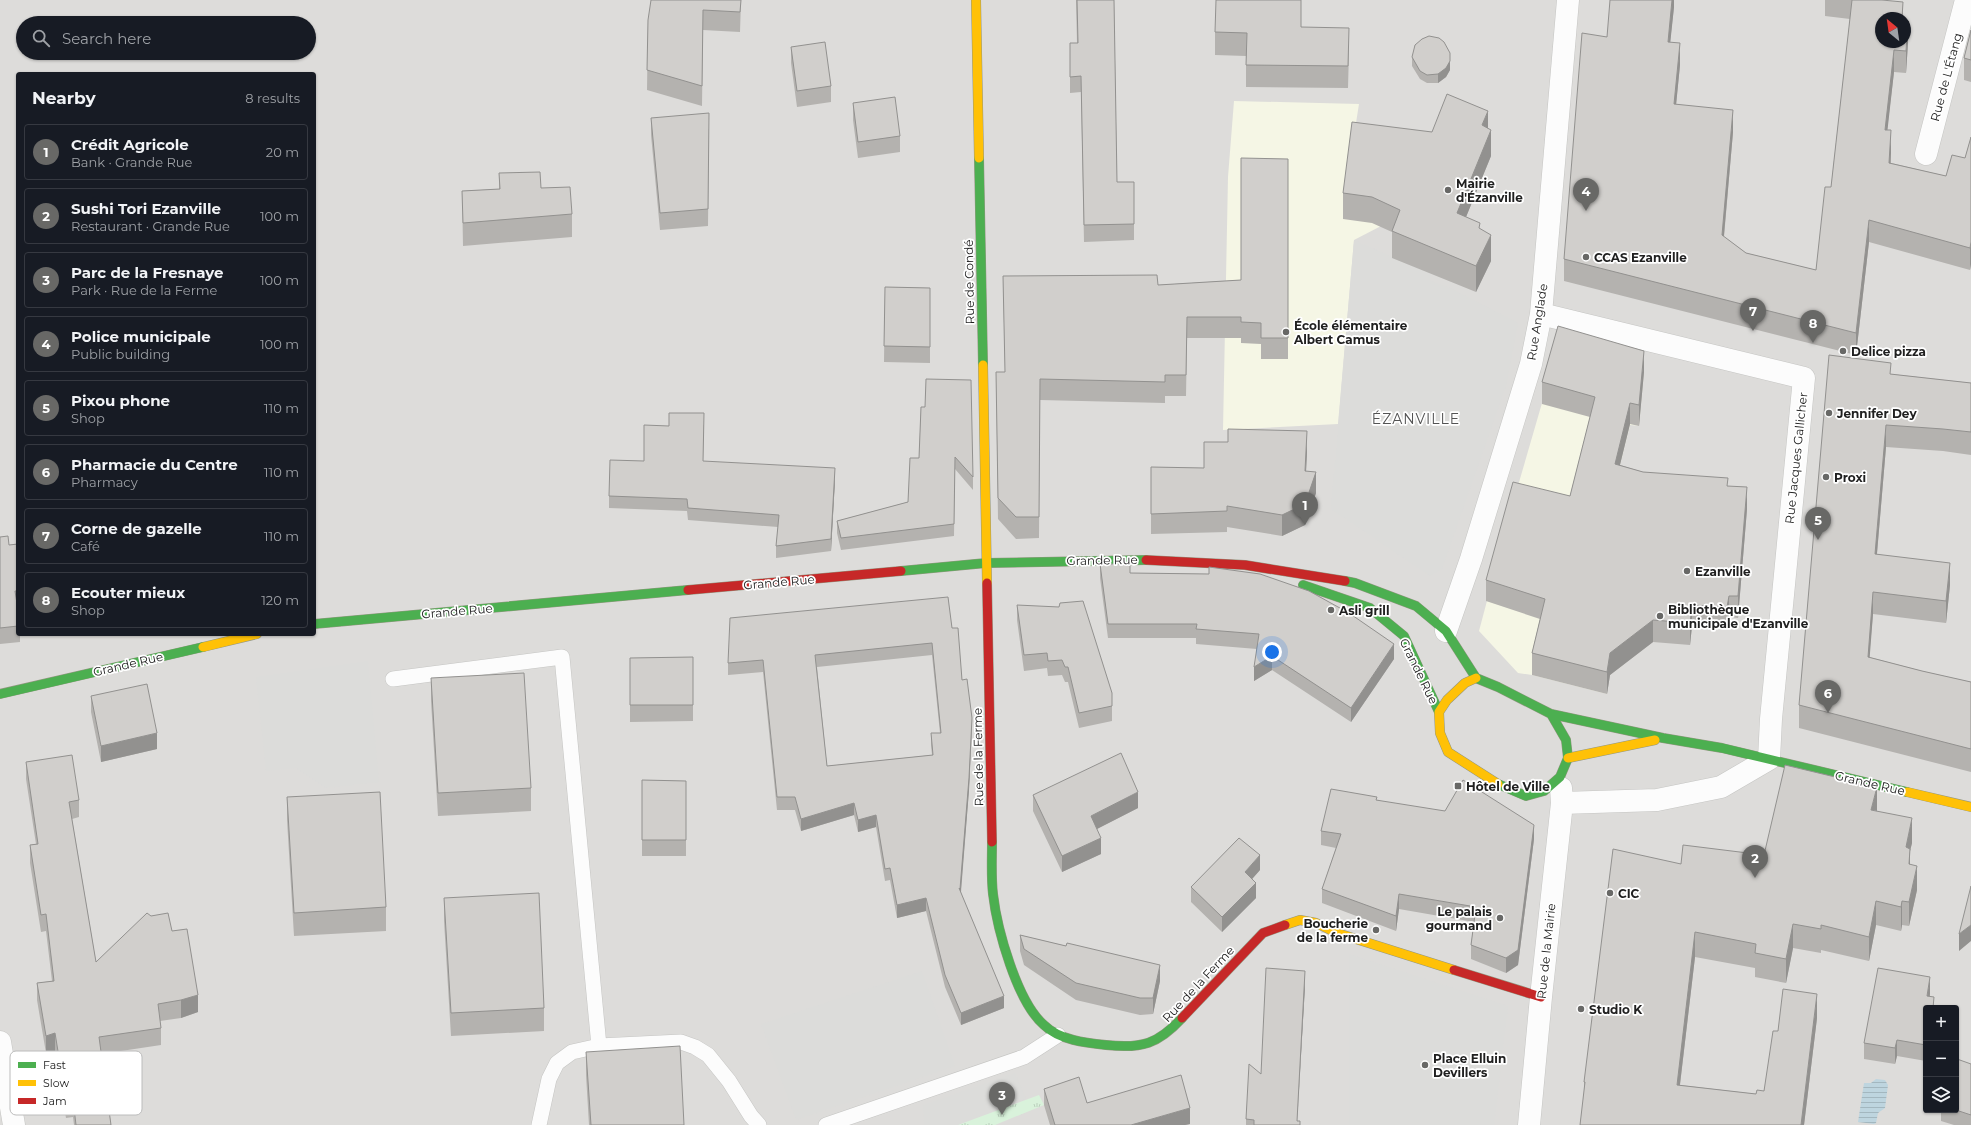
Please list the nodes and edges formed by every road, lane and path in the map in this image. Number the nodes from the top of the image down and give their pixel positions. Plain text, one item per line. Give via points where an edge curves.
1 (976, 0) edge
2 (1568, 0) edge
3 (1966, 0) edge
4 (1926, 154) dead end
5 (1541, 314) junction
6 (986, 563) junction
7 (1245, 565) junction
8 (316, 624) edge
9 (1446, 631) junction
10 (248, 636) edge
11 (1476, 678) junction
12 (393, 679) dead end
13 (0, 694) edge
14 (1439, 712) junction
15 (1551, 714) junction
16 (1663, 738) junction
17 (1769, 759) junction
18 (1564, 767) junction
19 (1562, 803) junction
20 (1971, 807) edge
21 (1540, 997) junction
22 (1058, 1035) junction
23 (0, 1042) edge
24 (599, 1046) junction
25 (10, 1101) edge
26 (12, 1115) edge
27 (14, 1125) edge
28 (539, 1125) edge
29 (759, 1125) edge
30 (826, 1125) edge
31 (1529, 1125) edge

1 - 6 main road, Rue de Condé
2 - 5 street, Rue Anglade
3 - 4 street, Rue de L'Étang
5 - 9 street, Rue Anglade via 1531,364
5 - 17 street, Rue Jacques Gallicher via 1804,378
6 - 7 main road, Grande Rue via 1156,560
6 - 8 main road, Grande Rue
6 - 22 main road, Rue de la Ferme via 993,894 1008,956 1024,1002 1038,1020
7 - 9 main road, Grande Rue via 1355,583 1416,606
7 - 14 main road, Grande Rue via 1370,608 1404,636
9 - 11 main road, Grande Rue
10 - 13 main road, Grande Rue
11 - 14 main road via 1465,683
11 - 15 main road
12 - 24 lane via 562,658
14 - 18 main road via 1440,733 1448,752 1501,786 1526,796 1544,791
15 - 16 main road, Grande Rue
15 - 18 main road via 1566,740
16 - 17 main road, Grande Rue
16 - 18 main road, Grande Rue
17 - 19 street via 1721,787 1657,800
17 - 20 main road, Grande Rue
18 - 19 street, Rue de la Mairie
19 - 21 street, Rue de la Mairie
21 - 22 main road, Rue de la Ferme via 1337,933 1316,923 1300,920 1263,933 1168,1033 1150,1042 1129,1046 1097,1044
21 - 31 street, Rue de la Mairie
22 - 30 lane via 1024,1057
23 - 25 street
24 - 28 lane via 572,1052 557,1063 549,1079
24 - 29 lane via 681,1042 695,1047 708,1055
26 - 27 street

